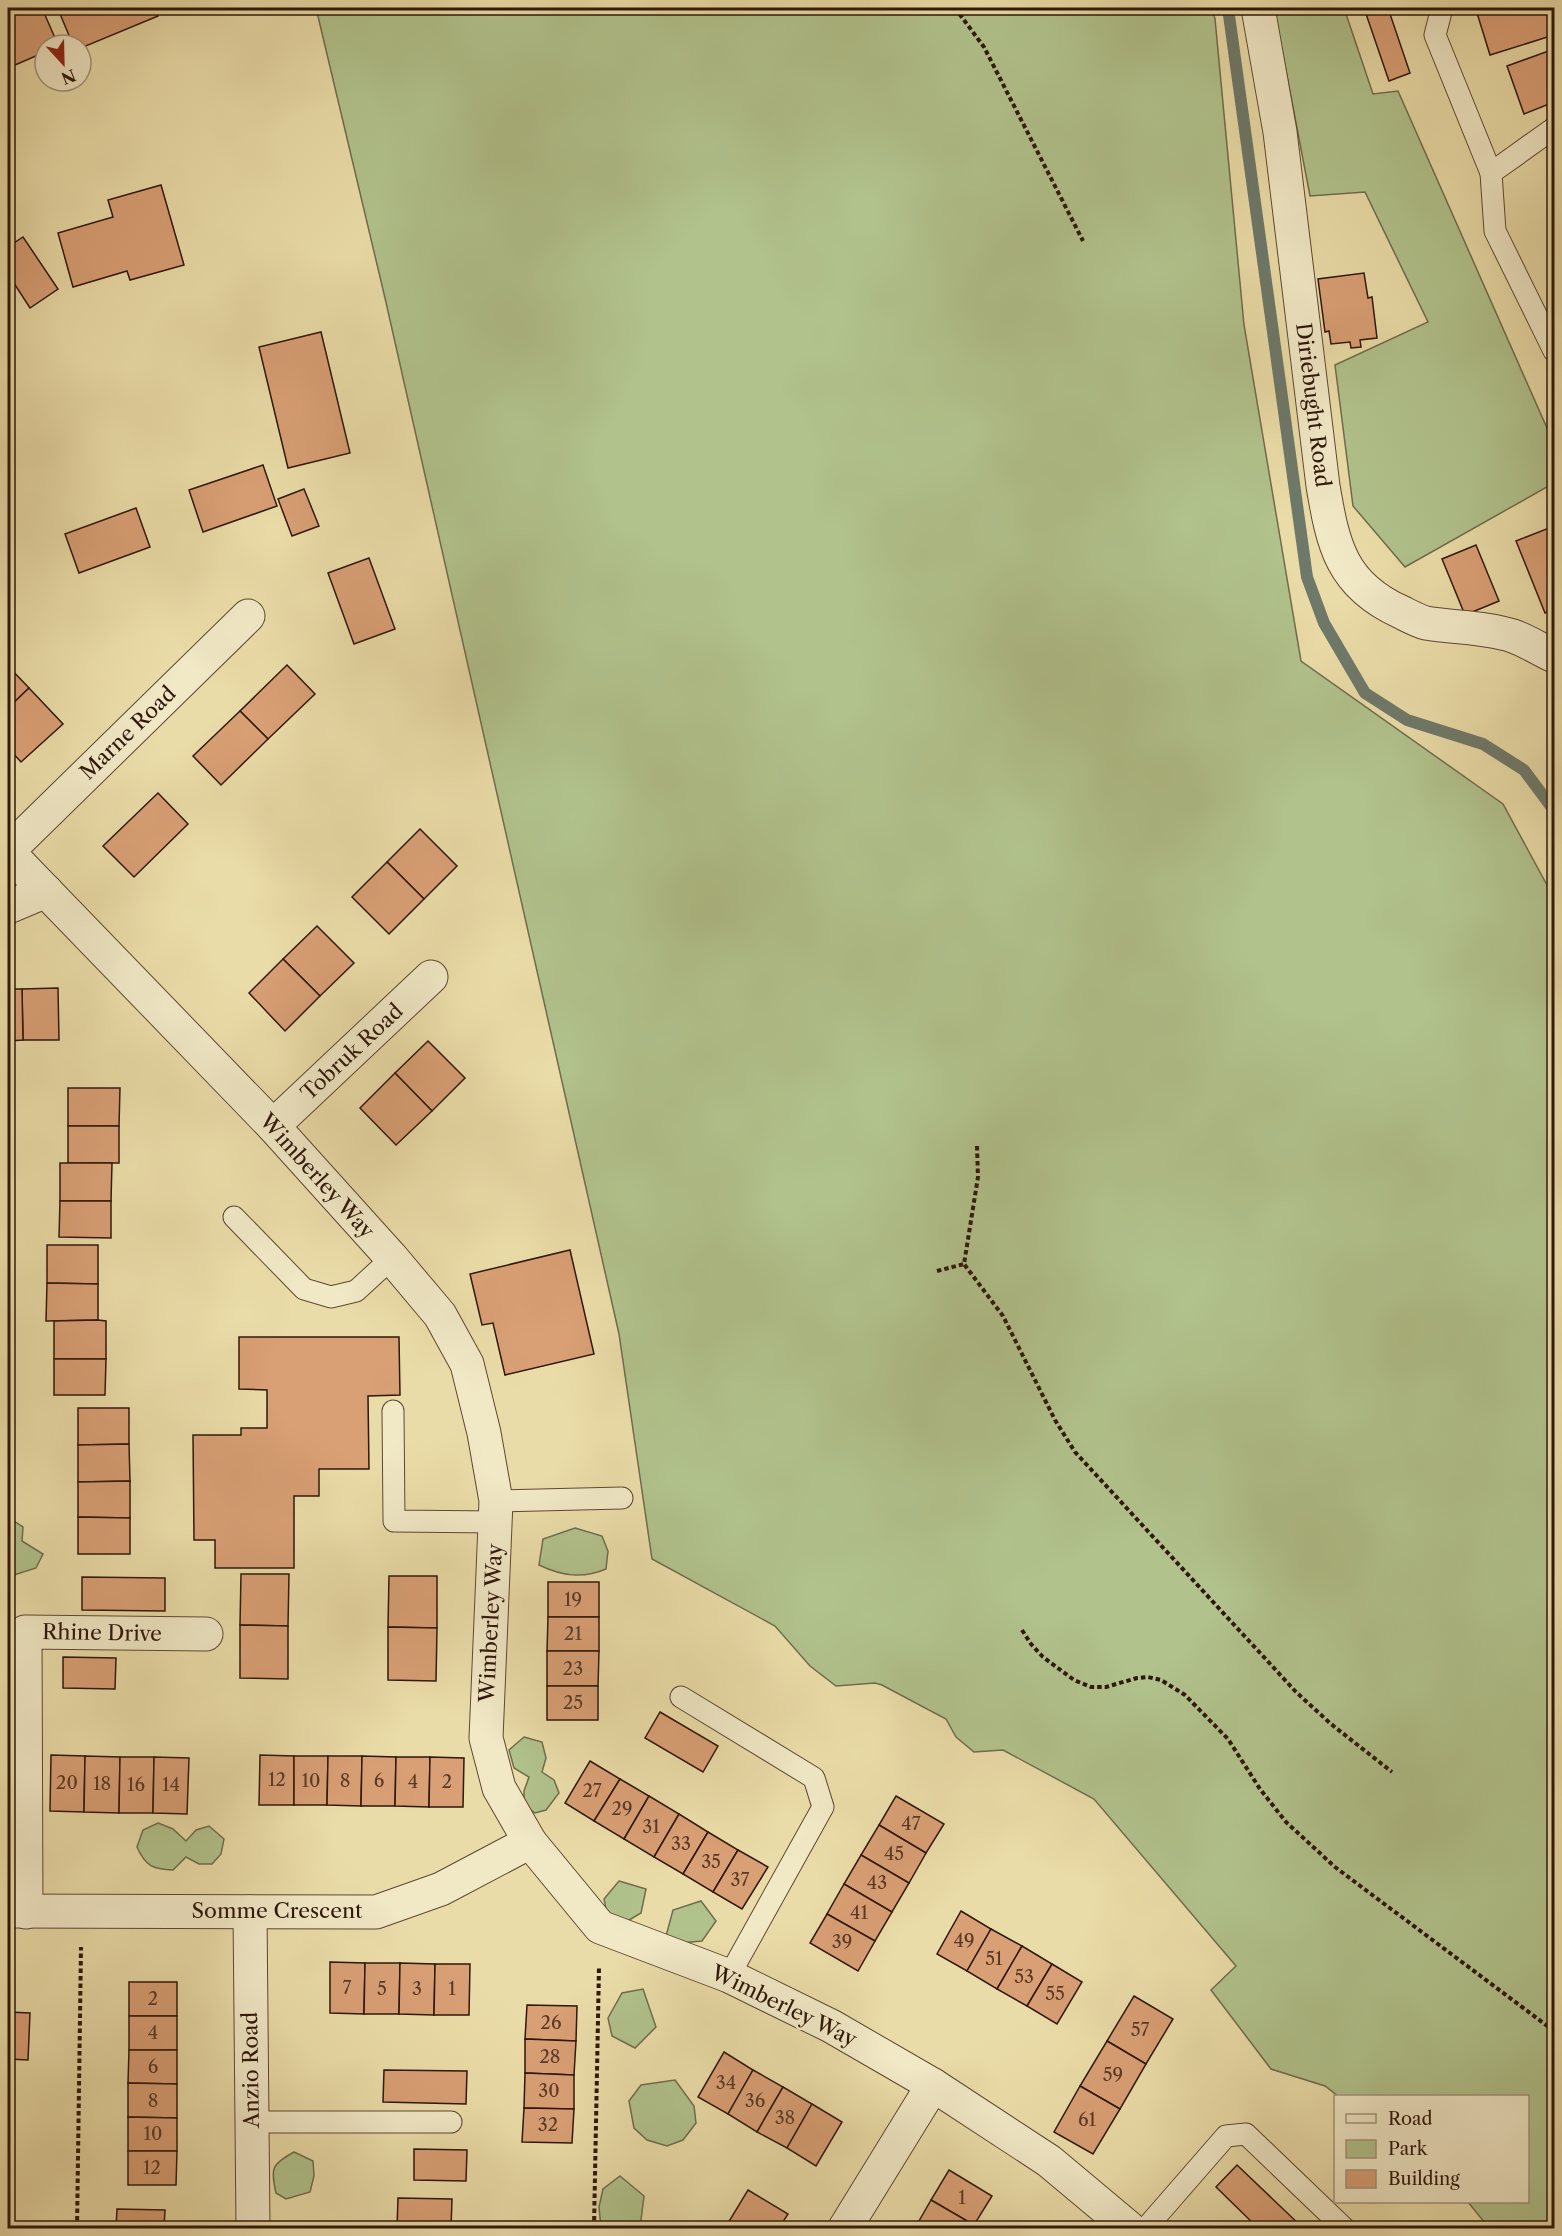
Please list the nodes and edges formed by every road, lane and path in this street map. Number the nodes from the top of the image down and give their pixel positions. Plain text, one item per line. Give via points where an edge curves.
1 (955, 8) edge
2 (1258, 8) edge
3 (1442, 8) edge
4 (1554, 128) edge
5 (1491, 173) junction
6 (1083, 241) dead end
7 (1554, 351) edge
8 (248, 616) dead end
9 (1554, 656) edge
10 (8, 851) edge
11 (46, 891) junction
12 (8, 906) edge
13 (430, 977) dead end
14 (273, 1126) junction
15 (977, 1146) dead end
16 (234, 1217) dead end
17 (392, 1258) junction
18 (964, 1264) junction
19 (937, 1271) dead end
20 (393, 1412) dead end
21 (622, 1498) dead end
22 (496, 1512) junction
23 (1022, 1630) dead end
24 (206, 1634) dead end
25 (681, 1697) dead end
26 (1392, 1772) dead end
27 (530, 1842) junction
28 (81, 1910) junction
29 (16, 1911) edge
30 (250, 1912) junction
31 (600, 1927) junction
32 (729, 1976) junction
33 (1554, 2031) edge
34 (933, 2085) junction
35 (252, 2122) junction
36 (451, 2122) dead end
37 (77, 2229) edge
38 (253, 2229) edge
39 (594, 2229) edge
40 (845, 2229) edge
41 (1129, 2229) edge
42 (1146, 2229) edge
43 (1344, 2229) edge

1 - 6 path via 984,47
2 - 9 street, Diriebught Road via 1280,132 1323,486 1331,535 1344,564 1360,586 1387,606 1424,623 1513,636
3 - 5 lane via 1435,35
4 - 5 lane
5 - 7 lane via 1495,231
8 - 10 street, Marne Road
10 - 11 street, Wimberley Way
11 - 12 street
11 - 14 street, Wimberley Way
13 - 14 street, Tobruk Road
14 - 17 street, Wimberley Way
15 - 18 path via 978,1177
16 - 17 lane via 304,1289 331,1297 356,1291
17 - 22 street, Wimberley Way via 440,1315 467,1364 484,1433
18 - 19 path
18 - 26 path via 1003,1316 1075,1452 1296,1692
20 - 22 lane via 394,1521
21 - 22 lane
22 - 27 street, Wimberley Way via 486,1738 499,1788
23 - 33 path via 1043,1657 1074,1680 1091,1687 1106,1688 1148,1677 1185,1695 1228,1739 1260,1789 1294,1829 1335,1867
24 - 29 street, Rhine Drive via 25,1632
25 - 32 lane via 814,1778 824,1807
27 - 30 street, Somme Crescent via 441,1889 376,1912
27 - 31 street, Wimberley Way
28 - 29 street, Somme Crescent
28 - 30 street, Somme Crescent
28 - 37 path
30 - 35 street, Anzio Road
31 - 32 street, Wimberley Way
31 - 39 path
32 - 34 street, Wimberley Way via 831,2025
34 - 40 street
34 - 41 street, Wimberley Way via 1049,2161
35 - 36 lane
35 - 38 street, Anzio Road
42 - 43 lane via 1226,2136 1246,2134

